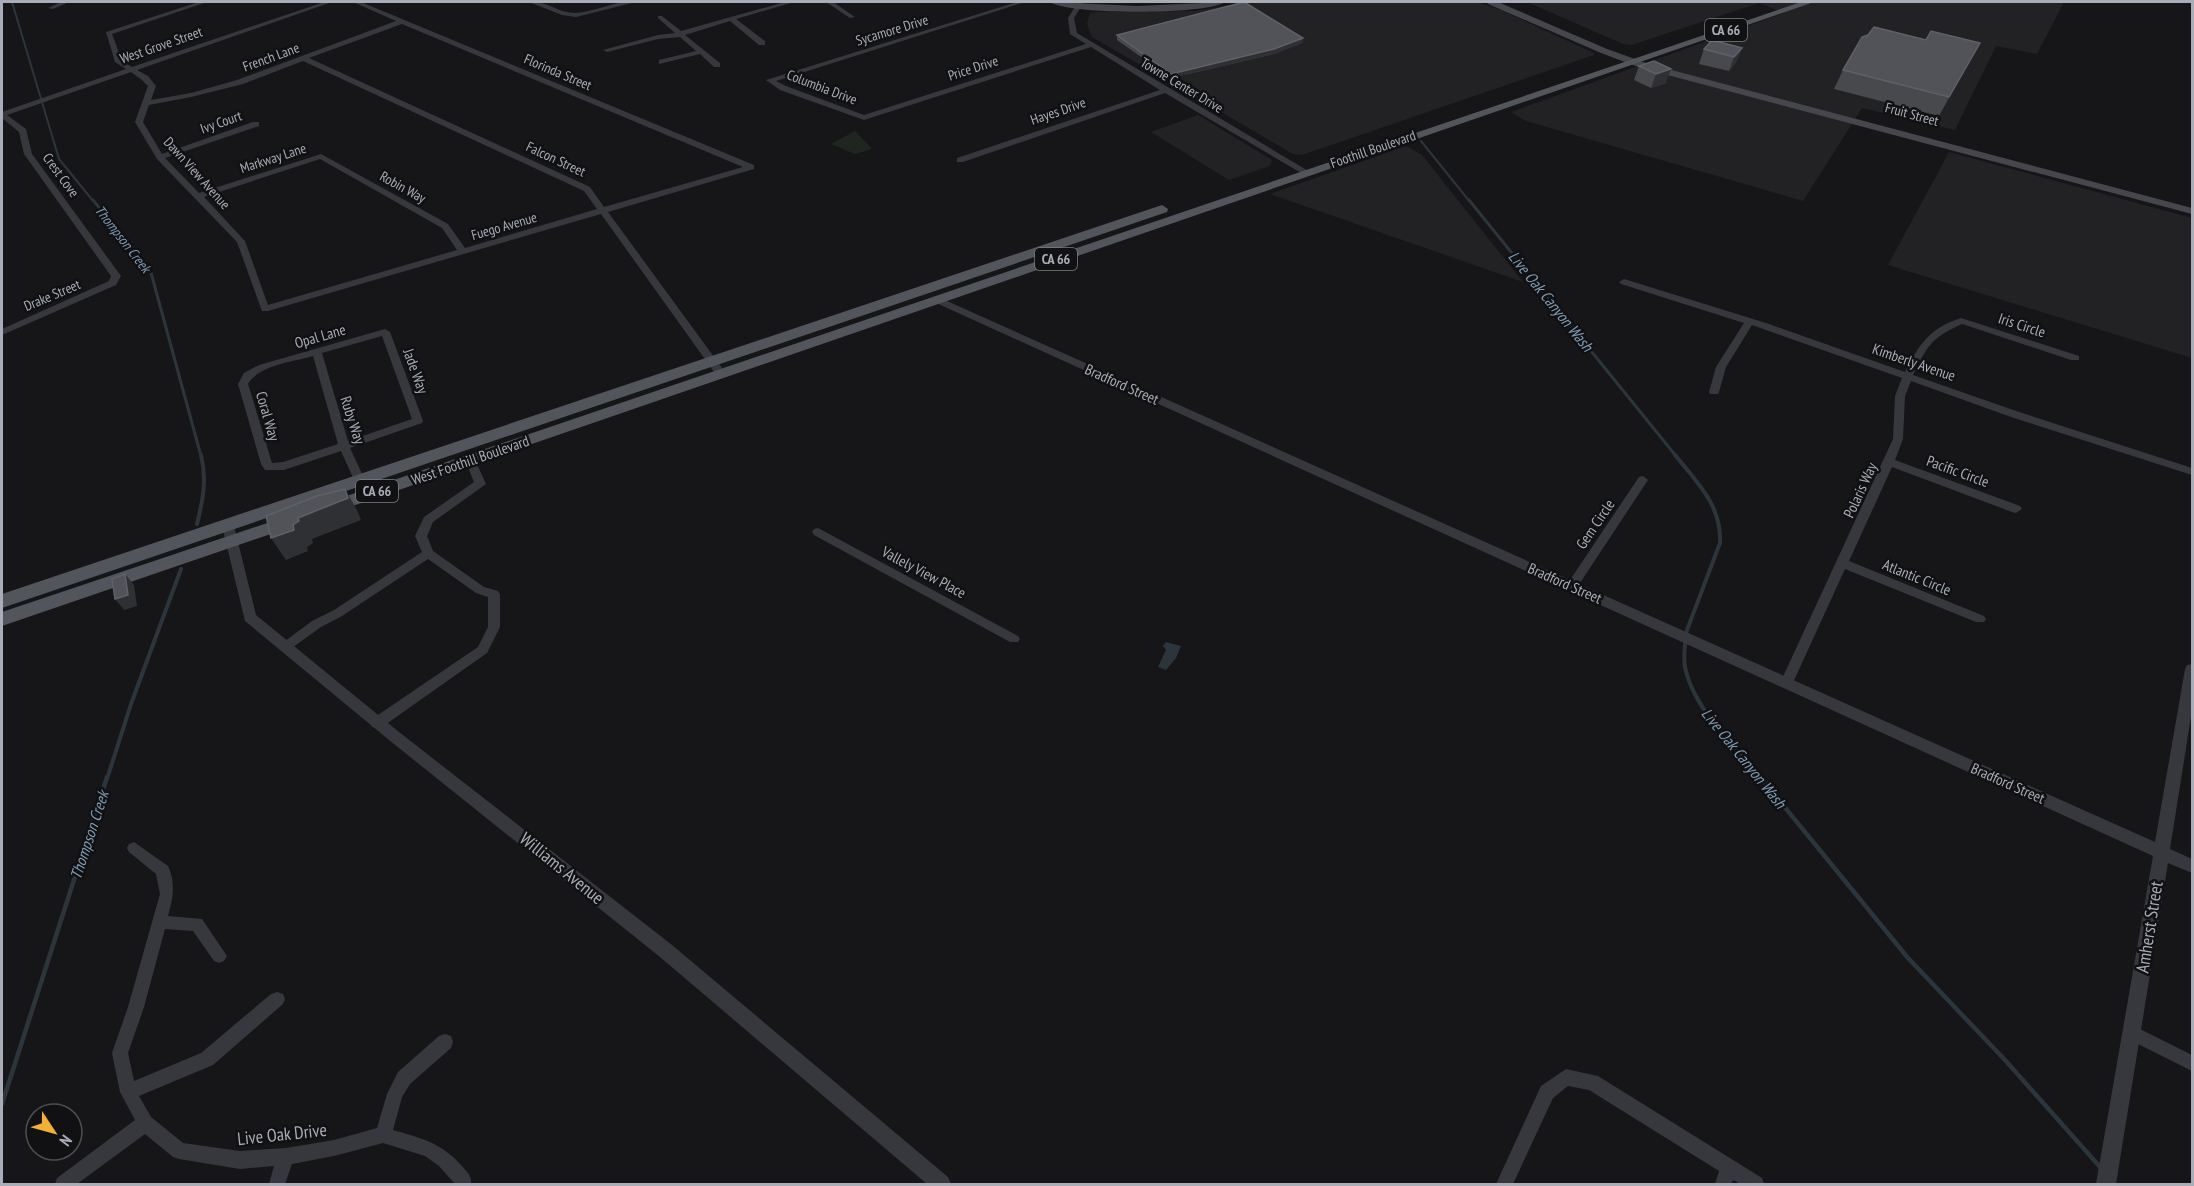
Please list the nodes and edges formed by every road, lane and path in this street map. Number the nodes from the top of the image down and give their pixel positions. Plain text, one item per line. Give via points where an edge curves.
1 (66, 2) edge
2 (204, 2) edge
3 (329, 2) edge
4 (356, 2) edge
5 (532, 2) edge
6 (633, 2) edge
7 (790, 2) edge
8 (828, 2) edge
9 (1022, 2) edge
10 (1055, 2) edge
11 (1125, 2) edge
12 (1150, 2) edge
13 (1220, 2) edge
14 (1491, 2) edge
15 (1511, 2) edge
16 (1779, 2) edge
17 (1809, 2) edge
18 (1080, 3) edge
19 (51, 8) dead end
20 (660, 17) dead end
21 (852, 17) dead end
22 (730, 18) junction
23 (402, 21) junction
24 (680, 35) junction
25 (1675, 35) dead end
26 (762, 44) dead end
27 (1090, 45) junction
28 (607, 50) dead end
29 (699, 52) junction
30 (1629, 55) junction
31 (305, 59) junction
32 (662, 62) dead end
33 (1593, 63) dead end
34 (717, 65) dead end
35 (131, 69) junction
36 (770, 80) joint
37 (1166, 90) junction
38 (145, 103) junction
39 (2, 114) edge
40 (864, 118) joint
41 (256, 124) dead end
42 (321, 156) joint
43 (160, 157) junction
44 (1313, 157) dead end
45 (960, 160) dead end
46 (1294, 164) junction
47 (751, 167) joint
48 (1273, 171) dead end
49 (1306, 172) junction
50 (199, 196) junction
51 (1181, 202) dead end
52 (2193, 203) edge
53 (605, 210) junction
54 (2193, 211) edge
55 (463, 252) junction
56 (1624, 282) dead end
57 (113, 283) joint
58 (938, 300) junction
59 (265, 309) joint
60 (1961, 321) joint
61 (1749, 322) junction
62 (2, 332) edge
63 (385, 332) joint
64 (317, 353) junction
65 (2075, 358) dead end
66 (264, 367) joint
67 (717, 368) junction
68 (1908, 375) junction
69 (1714, 392) dead end
70 (344, 446) junction
71 (470, 460) junction
72 (1889, 462) junction
73 (2193, 472) edge
74 (1643, 480) dead end
75 (363, 488) junction
76 (2016, 508) dead end
77 (818, 532) dead end
78 (230, 534) junction
79 (428, 553) junction
80 (1842, 563) junction
81 (1572, 586) junction
82 (33, 600) junction
83 (2, 602) edge
84 (1980, 619) dead end
85 (2, 620) edge
86 (1014, 639) dead end
87 (285, 647) junction
88 (2193, 669) edge
89 (1786, 683) junction
90 (377, 723) junction
91 (134, 848) dead end
92 (2160, 852) junction
93 (2193, 866) edge
94 (159, 922) junction
95 (219, 956) dead end
96 (277, 999) dead end
97 (2132, 1033) junction
98 (445, 1042) dead end
99 (2193, 1063) edge
100 (128, 1092) junction
101 (145, 1124) junction
102 (383, 1135) junction
103 (286, 1157) junction
104 (1729, 1168) junction
105 (63, 1185) edge
106 (277, 1185) edge
107 (463, 1185) edge
108 (941, 1185) edge
109 (1504, 1185) edge
110 (1723, 1185) edge
111 (1756, 1185) edge
112 (2106, 1185) edge

1 - 19 street
2 - 35 street, Dawn View Avenue via 108,33 119,62
3 - 35 street, West Grove Street
4 - 23 street, Florinda Street
5 - 6 street via 576,15
7 - 22 street
8 - 21 street
9 - 36 street, Sycamore Drive
10 - 18 main road
11 - 12 main road
13 - 18 main road via 1151,9
14 - 30 main road
15 - 30 main road
16 - 25 main road, CA 66
17 - 30 main road, Foothill Boulevard / CA 66
18 - 27 street, Towne Center Drive via 1071,18 1074,34
20 - 24 street
22 - 24 street
22 - 26 street
23 - 31 street, French Lane
23 - 47 street, Florinda Street
24 - 28 street
24 - 29 street
27 - 37 street, Towne Center Drive
27 - 40 street, Price Drive
29 - 32 street
29 - 34 street
30 - 33 main road, Foothill Boulevard / CA 66
30 - 49 main road, Foothill Boulevard / CA 66
30 - 52 main road, Fruit Street
30 - 54 main road, Fruit Street
31 - 38 street, French Lane via 240,82
31 - 53 street, Falcon Street via 587,189
35 - 38 street, Dawn View Avenue via 152,86
35 - 39 street, West Grove Street
36 - 40 street, Columbia Drive
37 - 45 street, Hayes Drive
37 - 46 street, Towne Center Drive
38 - 43 street, Dawn View Avenue via 139,122
39 - 57 street, Crest Cove via 22,131 28,154 116,276
41 - 43 street, Ivy Court
42 - 50 street, Markway Lane
42 - 55 street, Robin Way via 445,226
43 - 50 street, Dawn View Avenue
44 - 46 main road, Foothill Boulevard
46 - 48 main road, Foothill Boulevard
46 - 49 street, Towne Center Drive
47 - 53 street, Fuego Avenue
49 - 58 main road, Foothill Boulevard / CA 66
50 - 59 street, Dawn View Avenue via 241,241
51 - 67 main road, West Foothill Boulevard / CA 66
53 - 55 street, Fuego Avenue
53 - 67 street, Falcon Street
55 - 59 street, Fuego Avenue
56 - 61 street, Kimberly Avenue
57 - 62 street, Drake Street
58 - 67 main road, West Foothill Boulevard / CA 66
58 - 81 street, Bradford Street
60 - 65 street, Iris Circle
60 - 68 street, Polaris Way via 1936,332 1922,348
61 - 68 street, Kimberly Avenue
61 - 69 street via 1721,367
63 - 64 street, Opal Lane
63 - 70 street, Jade Way via 418,421
64 - 66 street, Opal Lane
64 - 70 street, Ruby Way
66 - 70 street, Coral Way via 248,375 243,384 269,467 284,466
67 - 71 main road, West Foothill Boulevard / CA 66
67 - 75 main road, West Foothill Boulevard / CA 66
68 - 72 street, Polaris Way via 1900,396 1898,439
68 - 73 street, Kimberly Avenue
70 - 75 street, Ruby Way
71 - 75 main road, West Foothill Boulevard / CA 66
71 - 79 street via 480,484 428,520 421,536
72 - 76 street, Pacific Circle
72 - 80 street, Polaris Way
74 - 81 street, Gem Circle
75 - 78 main road, West Foothill Boulevard / CA 66
77 - 86 street, Vallely View Place
78 - 82 main road, West Foothill Boulevard / CA 66
78 - 87 street, Williams Avenue via 250,617
79 - 87 street via 338,613 333,621
79 - 90 street via 480,590 494,594 494,627 483,650
80 - 84 street, Atlantic Circle
80 - 89 street, Polaris Way
81 - 89 street, Bradford Street
82 - 83 main road, West Foothill Boulevard / CA 66
82 - 85 main road, West Foothill Boulevard / CA 66
87 - 90 street, Williams Avenue
88 - 92 street, Amherst Street
89 - 92 street, Bradford Street
90 - 108 street, Williams Avenue via 666,951
91 - 94 street, Live Oak Drive via 163,871 167,894
92 - 93 street, Bradford Street
92 - 97 street, Amherst Street
94 - 95 street via 196,924
94 - 100 street, Live Oak Drive via 120,1053
96 - 100 street via 207,1059
97 - 99 street
97 - 112 street, Amherst Street
98 - 102 street via 404,1078
100 - 101 street, Live Oak Drive
101 - 103 street, Live Oak Drive via 179,1151 240,1160
101 - 105 street
102 - 103 street, Live Oak Drive
102 - 107 street via 429,1149 446,1160
103 - 106 street
104 - 109 street via 1592,1082 1566,1077 1547,1092
104 - 110 street
104 - 111 street

